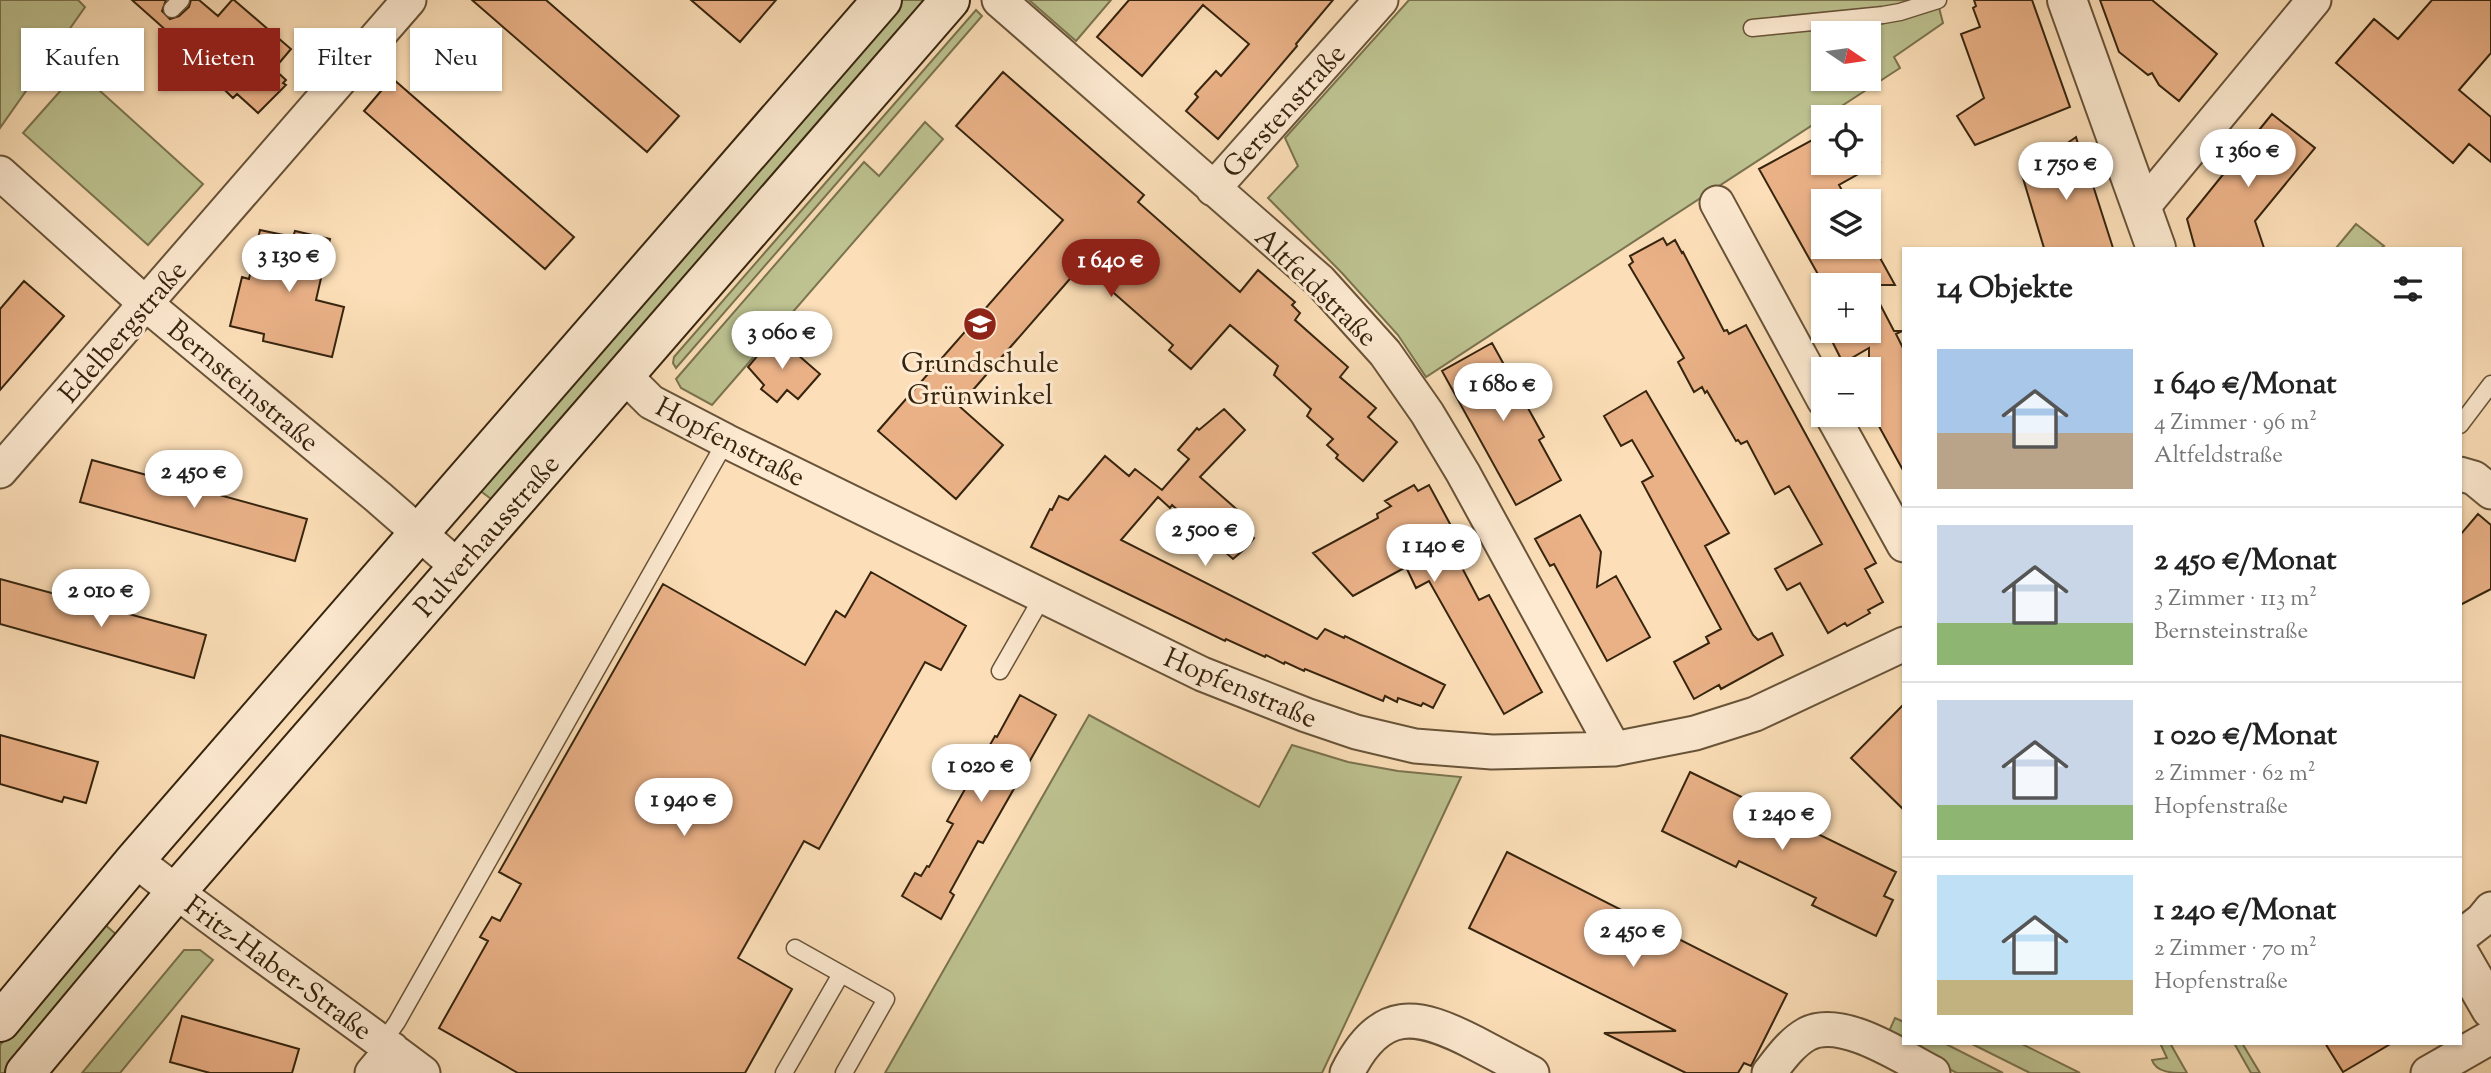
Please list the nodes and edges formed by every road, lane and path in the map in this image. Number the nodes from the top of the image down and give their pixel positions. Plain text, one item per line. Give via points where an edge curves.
1 (410, 0) edge
2 (882, 0) edge
3 (950, 0) edge
4 (999, 0) edge
5 (1381, 0) edge
6 (1938, 0) edge
7 (2067, 0) edge
8 (2314, 0) edge
9 (1752, 28) dead end
10 (0, 173) edge
11 (1213, 189) junction
12 (1717, 203) dead end
13 (2142, 208) junction
14 (2156, 247) edge
15 (146, 304) junction
16 (624, 375) junction
17 (1811, 376) edge
18 (2491, 384) edge
19 (2462, 422) edge
20 (1839, 427) edge
21 (726, 441) junction
22 (2462, 470) edge
23 (0, 471) edge
24 (2491, 492) edge
25 (419, 533) junction
26 (1902, 541) edge
27 (458, 568) junction
28 (1043, 596) junction
29 (1902, 645) edge
30 (1000, 671) dead end
31 (1614, 748) junction
32 (135, 860) junction
33 (176, 892) junction
34 (2491, 909) edge
35 (2462, 935) edge
36 (795, 948) dead end
37 (2462, 958) edge
38 (841, 974) junction
39 (2491, 1009) edge
40 (0, 1022) edge
41 (2491, 1037) edge
42 (382, 1055) edge
43 (25, 1073) edge
44 (423, 1073) edge
45 (784, 1073) edge
46 (844, 1073) edge
47 (1347, 1073) edge
48 (1532, 1073) edge
49 (1769, 1073) edge
50 (1933, 1073) edge
51 (2428, 1073) edge

1 - 15 street, Edelbergstraße
2 - 25 main road, Pulverhausstraße
3 - 16 main road, Pulverhausstraße
4 - 11 street, Altfeldstraße
5 - 11 street, Gerstenstraße
6 - 9 lane via 1883,15
7 - 13 main road
8 - 13 street
10 - 15 street, Bernsteinstraße
11 - 31 street, Altfeldstraße via 1320,281 1385,353 1463,473
12 - 17 street
13 - 14 main road
15 - 23 street, Edelbergstraße
15 - 25 street, Bernsteinstraße
16 - 21 street, Hopfenstraße via 651,402
16 - 27 main road, Pulverhausstraße
18 - 19 lane
20 - 26 street
21 - 28 street, Hopfenstraße
21 - 42 lane
22 - 24 street
25 - 27 street, Bernsteinstraße
25 - 32 main road, Pulverhausstraße
27 - 33 main road, Pulverhausstraße
28 - 30 lane
28 - 31 street, Hopfenstraße via 1202,674 1356,732 1456,750
29 - 31 street, Hopfenstraße via 1755,714 1695,733
32 - 33 street, Fritz-Haber-Straße
32 - 40 main road, Pulverhausstraße
33 - 42 street, Fritz-Haber-Straße
33 - 43 main road, Pulverhausstraße
34 - 35 street
36 - 38 lane
37 - 39 main road
38 - 45 lane
38 - 46 lane via 886,999
41 - 51 street
42 - 44 street, Fritz-Haber-Straße
47 - 48 street via 1377,1031 1415,1020 1448,1029
49 - 50 street via 1786,1051 1808,1034 1825,1029 1846,1031

